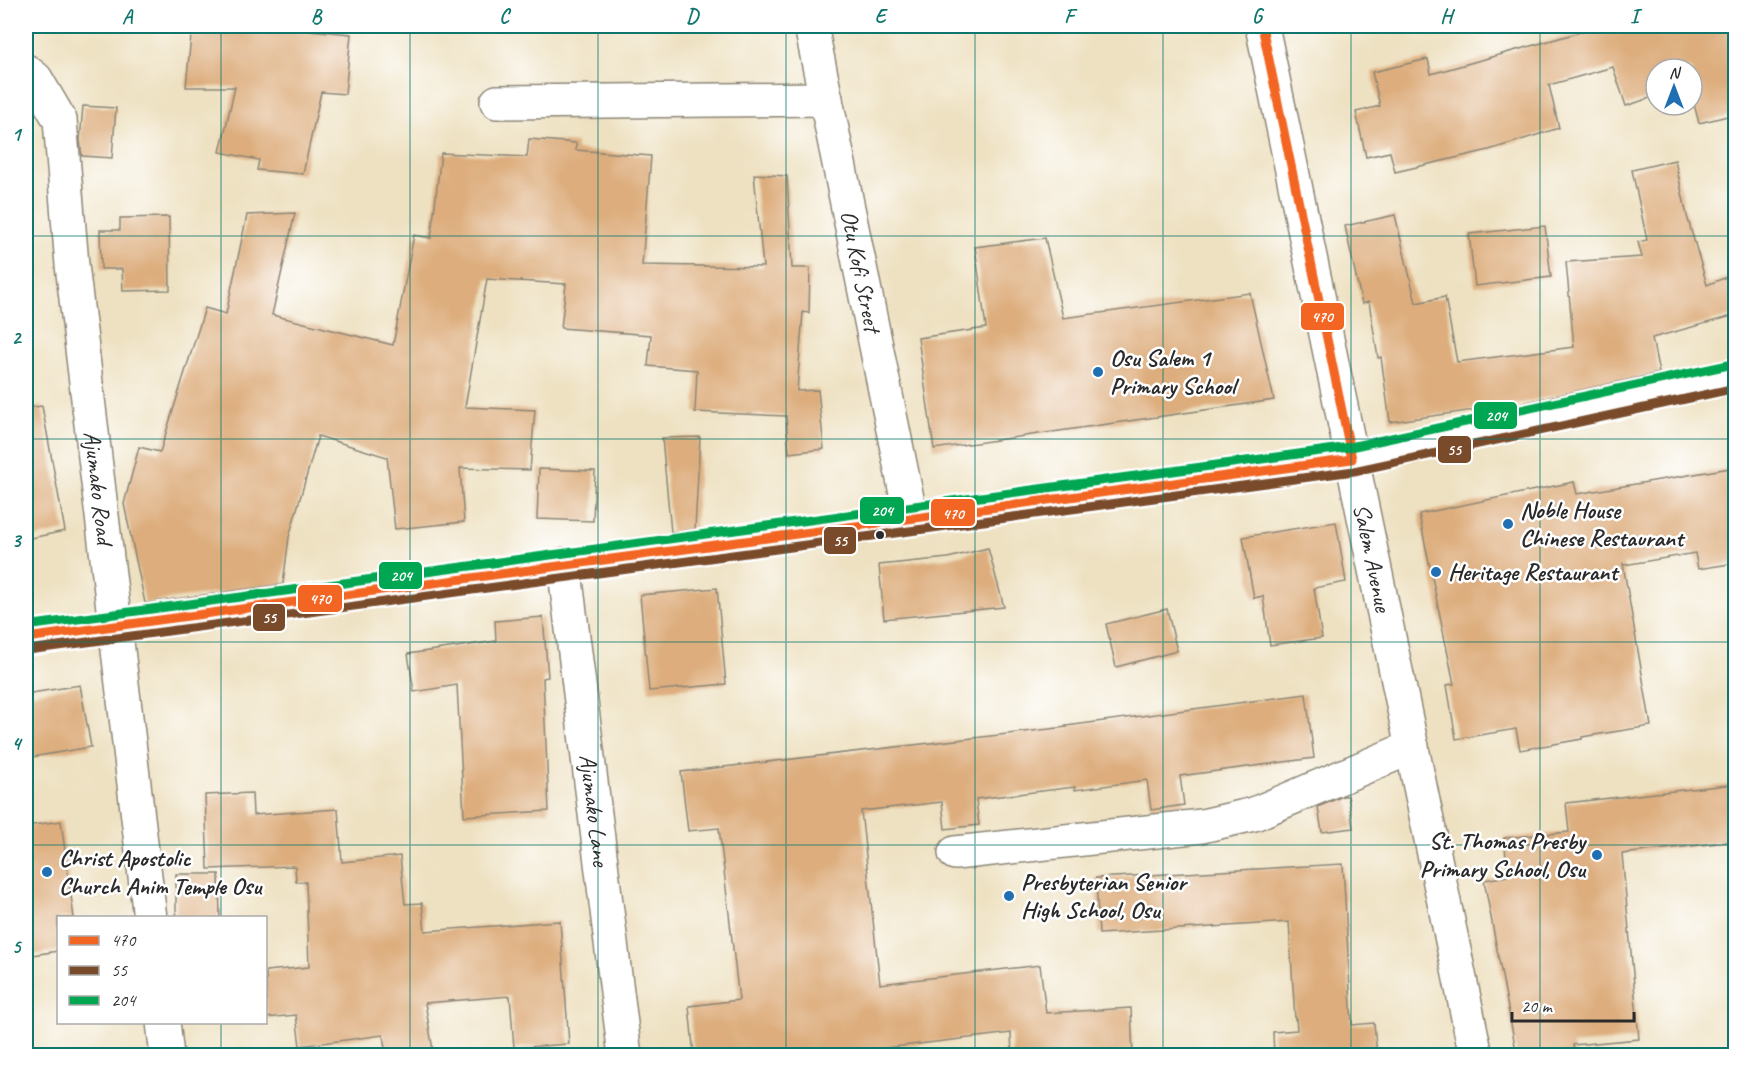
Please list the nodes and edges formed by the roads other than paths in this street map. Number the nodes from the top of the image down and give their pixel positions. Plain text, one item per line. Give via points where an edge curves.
1 (811, 26) edge
2 (1262, 26) edge
3 (26, 70) edge
4 (826, 99) junction
5 (497, 102) dead end
6 (1736, 376) edge
7 (1352, 459) junction
8 (911, 518) junction
9 (564, 564) junction
10 (115, 626) junction
11 (26, 638) edge
12 (1412, 747) junction
13 (955, 853) dead end
14 (150, 916) edge
15 (163, 1024) edge
16 (167, 1056) edge
17 (625, 1056) edge
18 (1476, 1056) edge

1 - 4 street, Otu Kofi Street
2 - 7 street, Salem Avenue
3 - 10 street, Ajumako Road via 36,79 60,120 72,265
4 - 5 street
4 - 8 street, Otu Kofi Street
6 - 7 street
7 - 8 street
7 - 12 street, Salem Avenue
8 - 9 street
9 - 10 street
9 - 17 street, Ajumako Lane
10 - 11 street
10 - 14 street, Ajumako Road
12 - 13 street via 1254,814 1213,823
12 - 18 street, Salem Avenue
15 - 16 street

